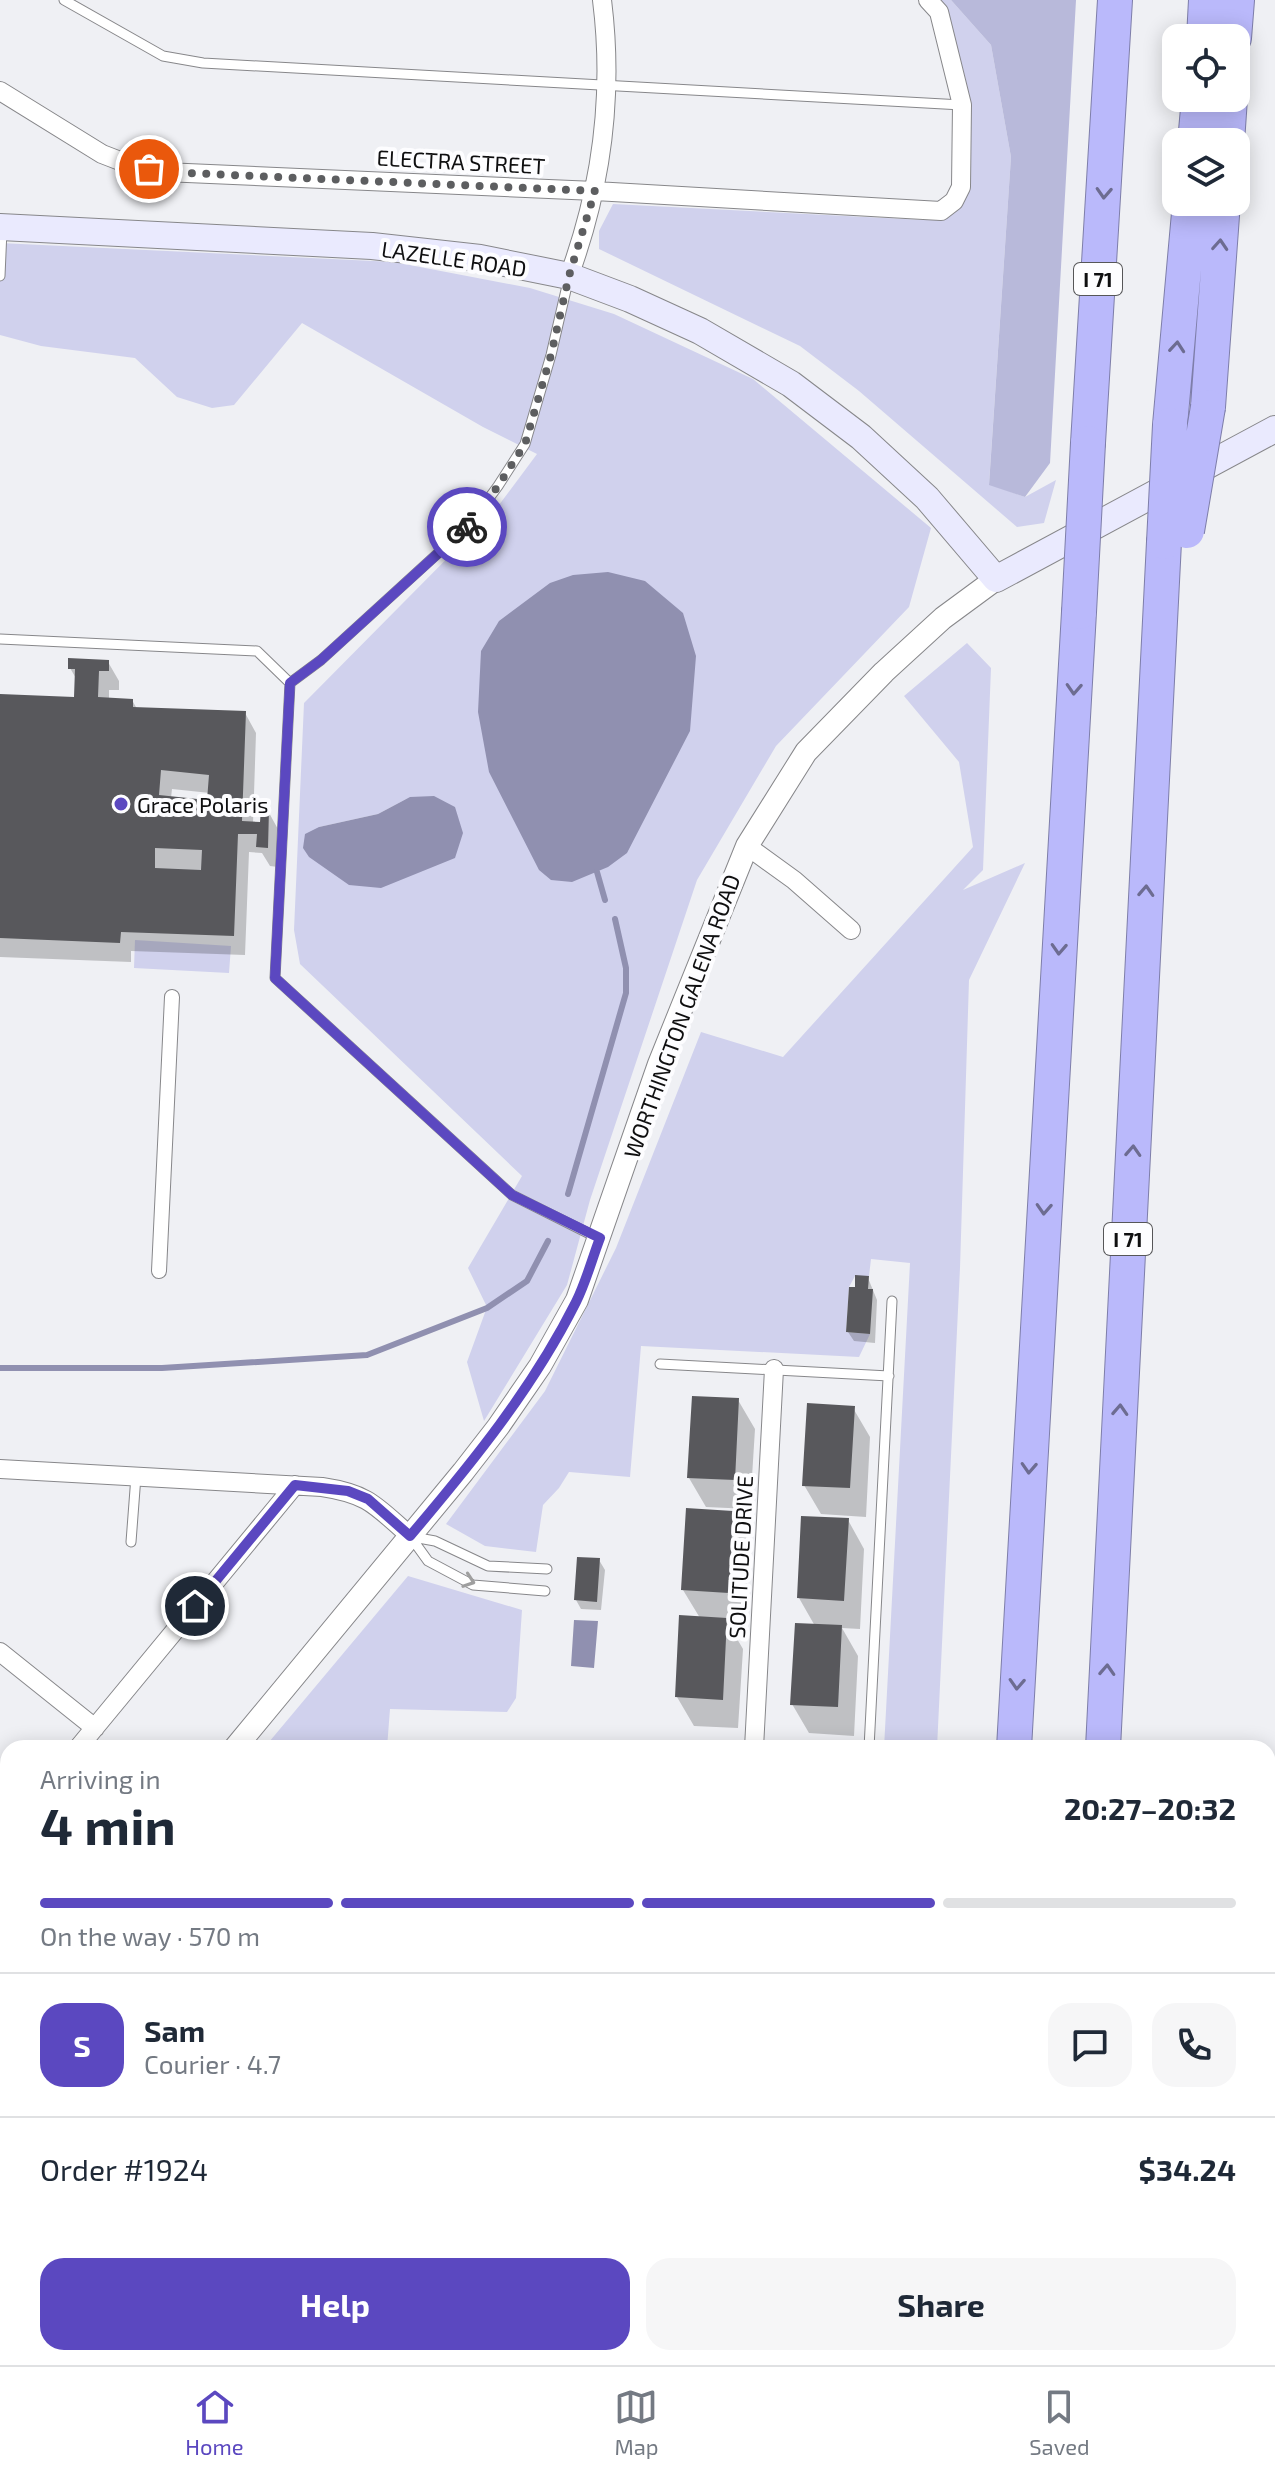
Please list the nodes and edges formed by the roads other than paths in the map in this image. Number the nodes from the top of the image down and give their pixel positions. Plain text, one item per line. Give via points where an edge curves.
1 (64, 0) edge
2 (602, 0) edge
3 (928, 0) edge
4 (1113, 0) edge
5 (1206, 0) edge
6 (1237, 0) edge
7 (1205, 24) edge
8 (1235, 24) edge
9 (607, 85) junction
10 (0, 91) edge
11 (962, 105) junction
12 (595, 191) junction
13 (1189, 216) edge
14 (1222, 216) edge
15 (1, 227) edge
16 (0, 276) edge
17 (569, 276) junction
18 (1275, 429) edge
19 (1176, 536) junction
20 (996, 579) junction
21 (0, 639) edge
22 (290, 683) junction
23 (747, 846) junction
24 (851, 930) dead end
25 (172, 997) dead end
26 (600, 1238) junction
27 (159, 1271) dead end
28 (892, 1301) dead end
29 (660, 1364) dead end
30 (774, 1369) junction
31 (889, 1376) junction
32 (0, 1469) edge
33 (136, 1476) junction
34 (295, 1485) junction
35 (410, 1536) junction
36 (131, 1542) dead end
37 (547, 1569) dead end
38 (545, 1591) dead end
39 (0, 1652) edge
40 (95, 1728) junction
41 (85, 1740) edge
42 (242, 1740) edge
43 (754, 1740) edge
44 (869, 1740) edge
45 (1014, 1740) edge
46 (1103, 1740) edge

1 - 9 lane via 163,56 190,61
2 - 9 street
3 - 11 street via 939,12
4 -> 45 highway, I 71, bridge
5 - 7 highway
6 - 8 highway
9 - 11 lane
9 - 12 street
10 - 12 street, ELECTRA STREET via 102,154 164,172
11 - 12 street, ELECTRA STREET via 961,187 941,211
12 - 17 street
19 -> 13 highway, I 71, bridge via 1170,425
19 -> 14 highway, bridge via 1208,407
15 - 16 lane
15 - 17 main road, LAZELLE ROAD via 372,246 480,258
17 - 20 main road, LAZELLE ROAD via 700,331 791,384 861,437 927,498
17 - 22 lane via 525,444 498,486 470,524
18 - 20 main road, WORTHINGTON GALENA ROAD
46 -> 19 highway, I 71 via 1154,731
20 - 23 street, WORTHINGTON GALENA ROAD via 943,618 806,752
21 - 22 lane via 257,651
22 - 26 lane via 275,978 512,1195
23 - 24 street
23 - 26 street, WORTHINGTON GALENA ROAD via 659,1064
25 - 27 street
26 - 35 street, WORTHINGTON GALENA ROAD via 577,1300 540,1366
28 - 31 lane
29 - 30 lane
30 - 31 lane
30 - 43 street, SOLITUDE DRIVE
31 - 44 lane
32 - 33 street
33 - 34 street
33 - 36 lane
34 - 35 street via 348,1491 368,1499
34 - 40 street
35 - 37 lane via 435,1541 488,1566
35 -> 38 lane via 428,1561 473,1585
35 - 42 street, WORTHINGTON GALENA ROAD
39 - 40 street
40 - 41 street

